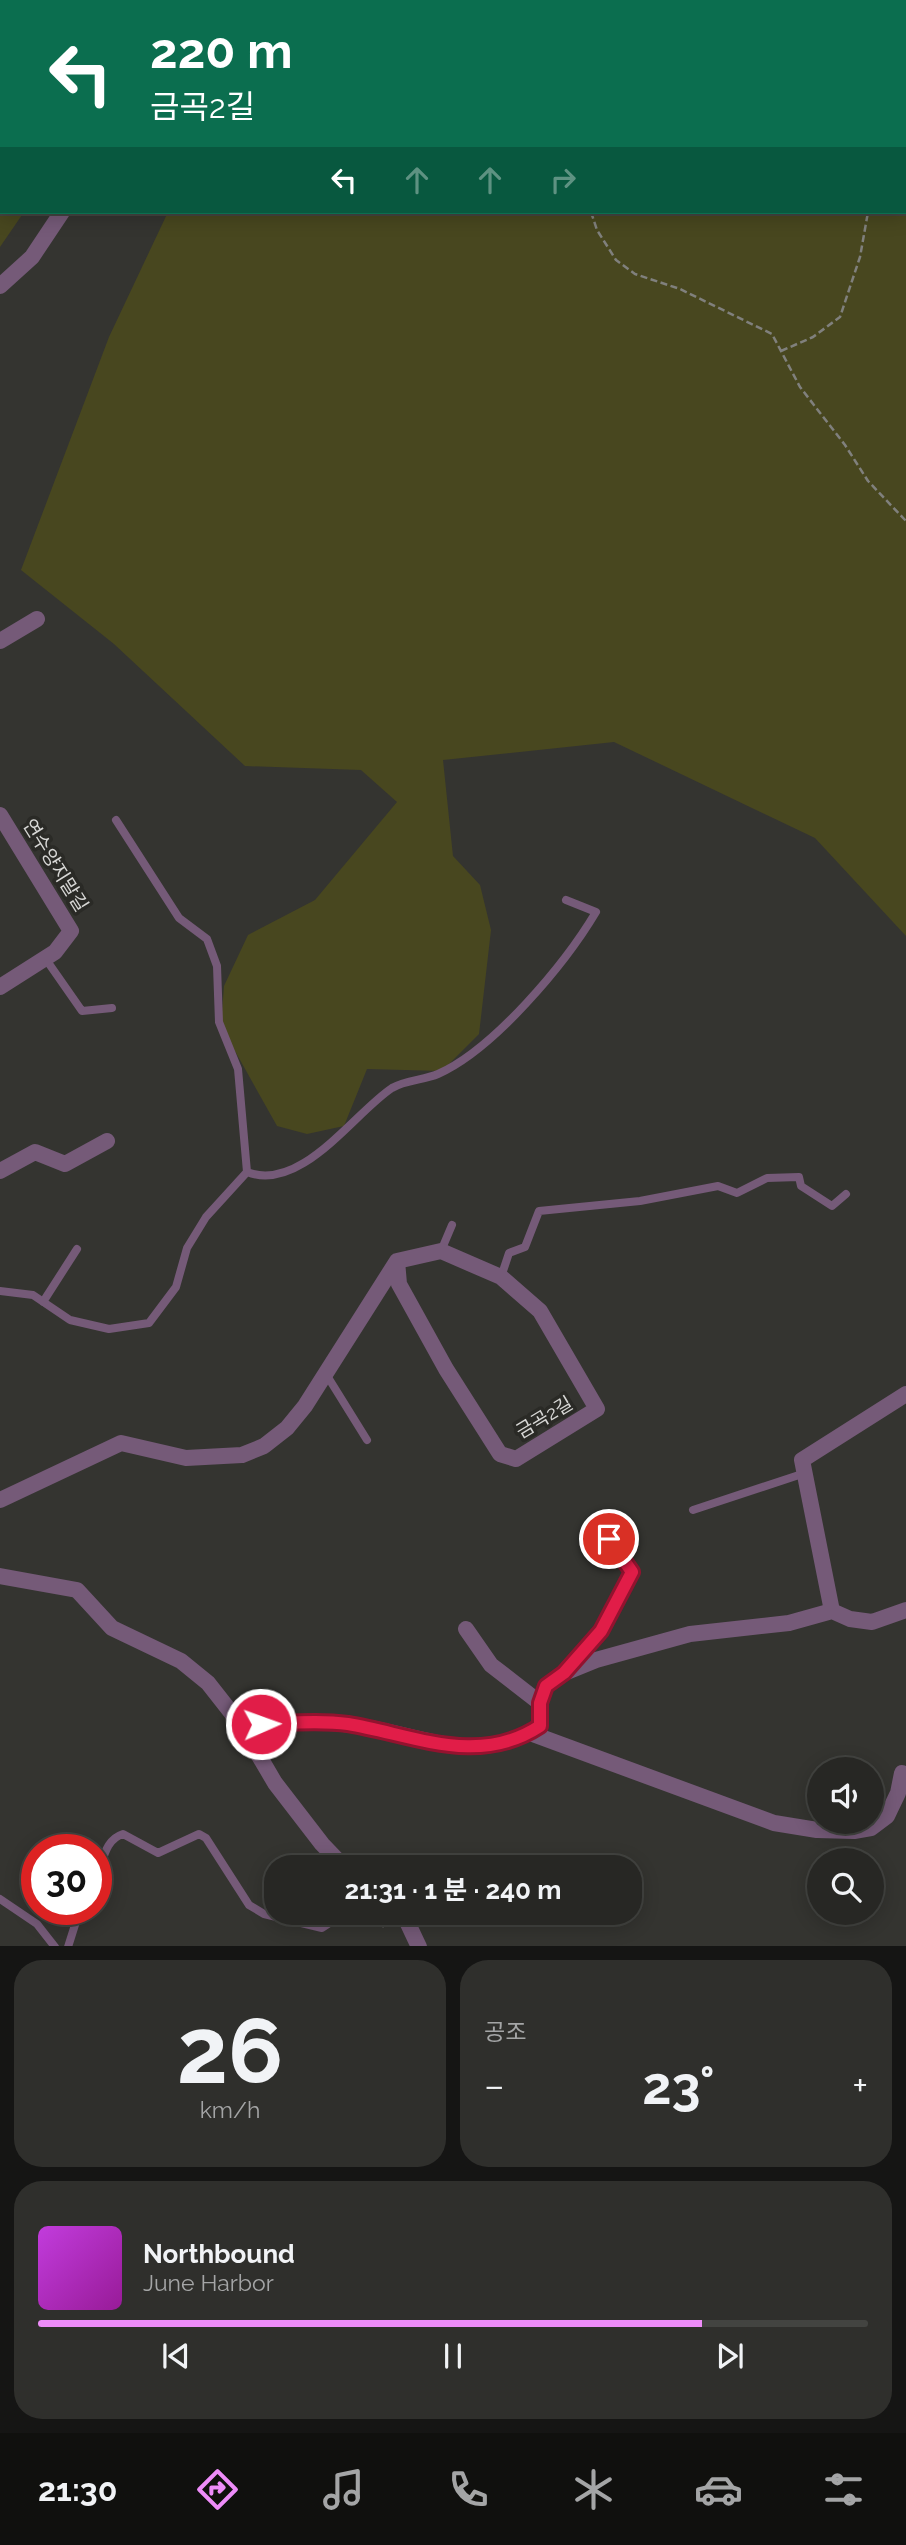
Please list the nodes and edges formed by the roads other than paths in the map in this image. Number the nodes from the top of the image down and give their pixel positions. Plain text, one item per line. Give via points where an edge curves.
1 (61, 214) edge
2 (0, 285) edge
3 (37, 619) dead end
4 (0, 641) edge
5 (0, 815) edge
6 (116, 820) dead end
7 (566, 900) dead end
8 (45, 958) junction
9 (0, 987) edge
10 (112, 1008) dead end
11 (107, 1142) dead end
12 (0, 1171) edge
13 (247, 1172) junction
14 (846, 1194) dead end
15 (452, 1225) dead end
16 (77, 1249) dead end
17 (441, 1251) junction
18 (397, 1261) junction
19 (501, 1277) junction
20 (0, 1291) edge
21 (43, 1302) junction
22 (326, 1374) junction
23 (906, 1394) edge
24 (366, 1440) dead end
25 (805, 1473) junction
26 (0, 1500) edge
27 (693, 1510) dead end
28 (609, 1539) dead end
29 (0, 1576) edge
30 (906, 1610) edge
31 (832, 1611) junction
32 (466, 1629) dead end
33 (564, 1673) junction
34 (540, 1703) junction
35 (241, 1725) junction
36 (530, 1733) junction
37 (902, 1773) dead end
38 (112, 1840) edge
39 (333, 1855) edge
40 (0, 1899) edge
41 (264, 1914) edge
42 (75, 1925) edge
43 (309, 1925) edge
44 (326, 1925) edge
45 (409, 1925) edge
46 (54, 1946) edge
47 (68, 1946) edge
48 (419, 1946) edge

1 - 2 street via 32,257
3 - 4 street
5 - 8 street, 연수양지말길 via 71,931
6 - 13 lane via 179,918 207,939 217,966 219,1022 238,1069
7 - 13 lane via 596,912 551,977 472,1053 438,1074 394,1087 351,1128 298,1168 257,1176
8 - 9 street, 연수양지말길
8 - 10 lane via 82,1011
11 - 12 street via 65,1164 35,1152
13 - 21 lane via 206,1217 187,1248 176,1287 149,1323 109,1329 70,1320
14 - 19 lane via 832,1206 801,1186 799,1177 767,1178 737,1193 718,1185 640,1201 539,1211 524,1247 509,1253
15 - 17 lane
16 - 21 lane
17 - 18 street
17 - 19 street, 금곡2길
18 - 19 street, 금곡2길 via 399,1284 446,1369 500,1454 516,1459 597,1409 540,1311
18 - 22 street
20 - 21 lane
22 - 24 lane
22 - 26 street via 286,1428 264,1446 242,1455 186,1458 121,1443
23 - 25 street via 802,1460
25 - 27 lane
25 - 31 street
28 - 33 street via 632,1572 601,1631
29 - 35 street via 77,1590 111,1628 181,1661 208,1683
30 - 31 street via 872,1622
31 - 33 street via 789,1623 690,1634
32 - 34 street via 491,1665
33 - 34 street via 546,1686
34 - 36 street via 540,1726
35 - 36 street via 346,1724 415,1740 489,1747
35 - 39 street via 275,1783
36 - 37 street via 774,1823 817,1830 872,1828 887,1816
38 - 41 lane via 124,1833 158,1853 199,1834 249,1905
40 - 46 lane via 37,1924
42 - 47 lane
43 - 44 lane
45 - 48 street

